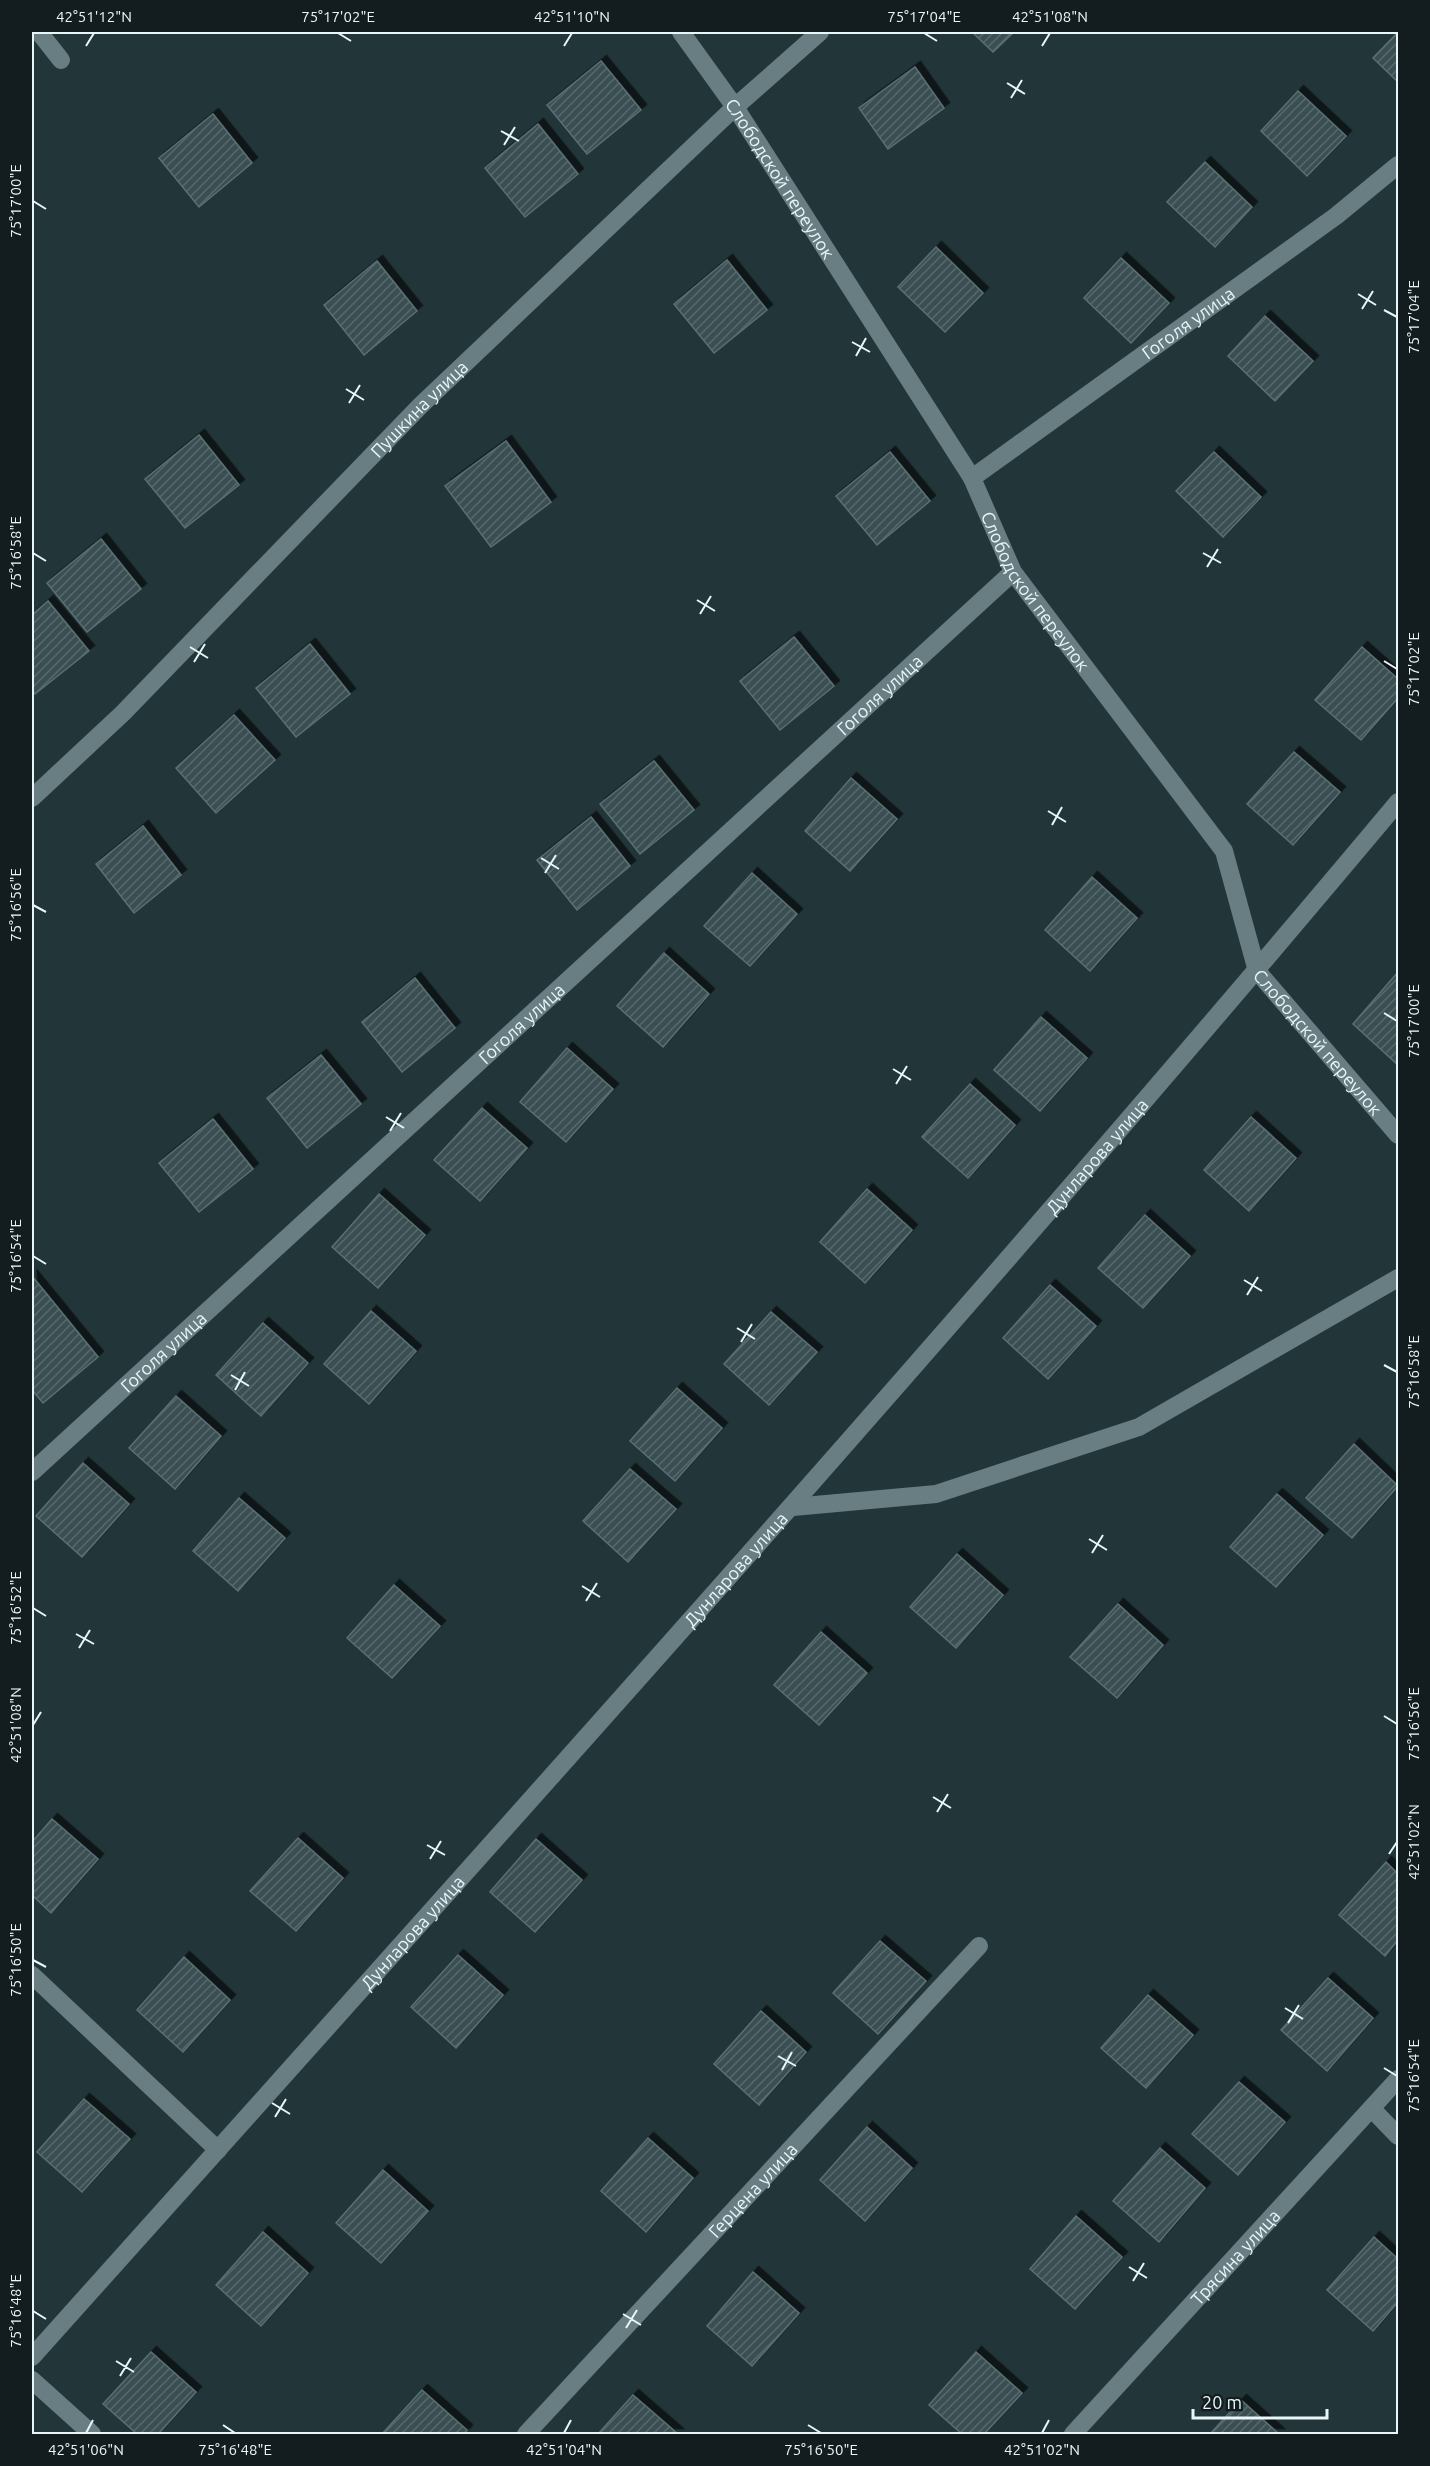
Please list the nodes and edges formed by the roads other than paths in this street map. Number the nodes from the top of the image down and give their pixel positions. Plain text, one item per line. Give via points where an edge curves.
1 (39, 32) edge
2 (681, 32) edge
3 (820, 32) edge
4 (61, 60) dead end
5 (735, 107) junction
6 (1398, 165) edge
7 (972, 478) junction
8 (1013, 573) junction
9 (32, 798) edge
10 (1398, 802) edge
11 (1257, 971) junction
12 (1398, 1135) edge
13 (1398, 1278) edge
14 (32, 1472) edge
15 (793, 1507) junction
16 (979, 1946) dead end
17 (32, 1975) edge
18 (1398, 2079) edge
19 (1372, 2109) junction
20 (1398, 2136) edge
21 (218, 2150) junction
22 (32, 2357) edge
23 (32, 2380) edge
24 (92, 2434) edge
25 (526, 2434) edge
26 (1072, 2434) edge

1 - 4 street
2 - 5 street, Слободской переулок
3 - 5 street, Пушкина улица
5 - 7 street, Слободской переулок
5 - 9 street, Пушкина улица via 421,405 123,713
6 - 7 street, Гоголя улица via 1336,216
7 - 8 street, Слободской переулок
8 - 11 street, Слободской переулок via 1224,851
8 - 14 street, Гоголя улица
10 - 11 street, Дунларова улица
11 - 12 street, Слободской переулок
11 - 15 street, Дунларова улица
13 - 15 street, Дунларова улица via 1139,1427 936,1494
15 - 21 street, Дунларова улица
16 - 25 street, Герцена улица
17 - 21 street
18 - 19 street, Трясина улица
19 - 20 street
19 - 26 street, Трясина улица
21 - 22 street, Дунларова улица
23 - 24 street

